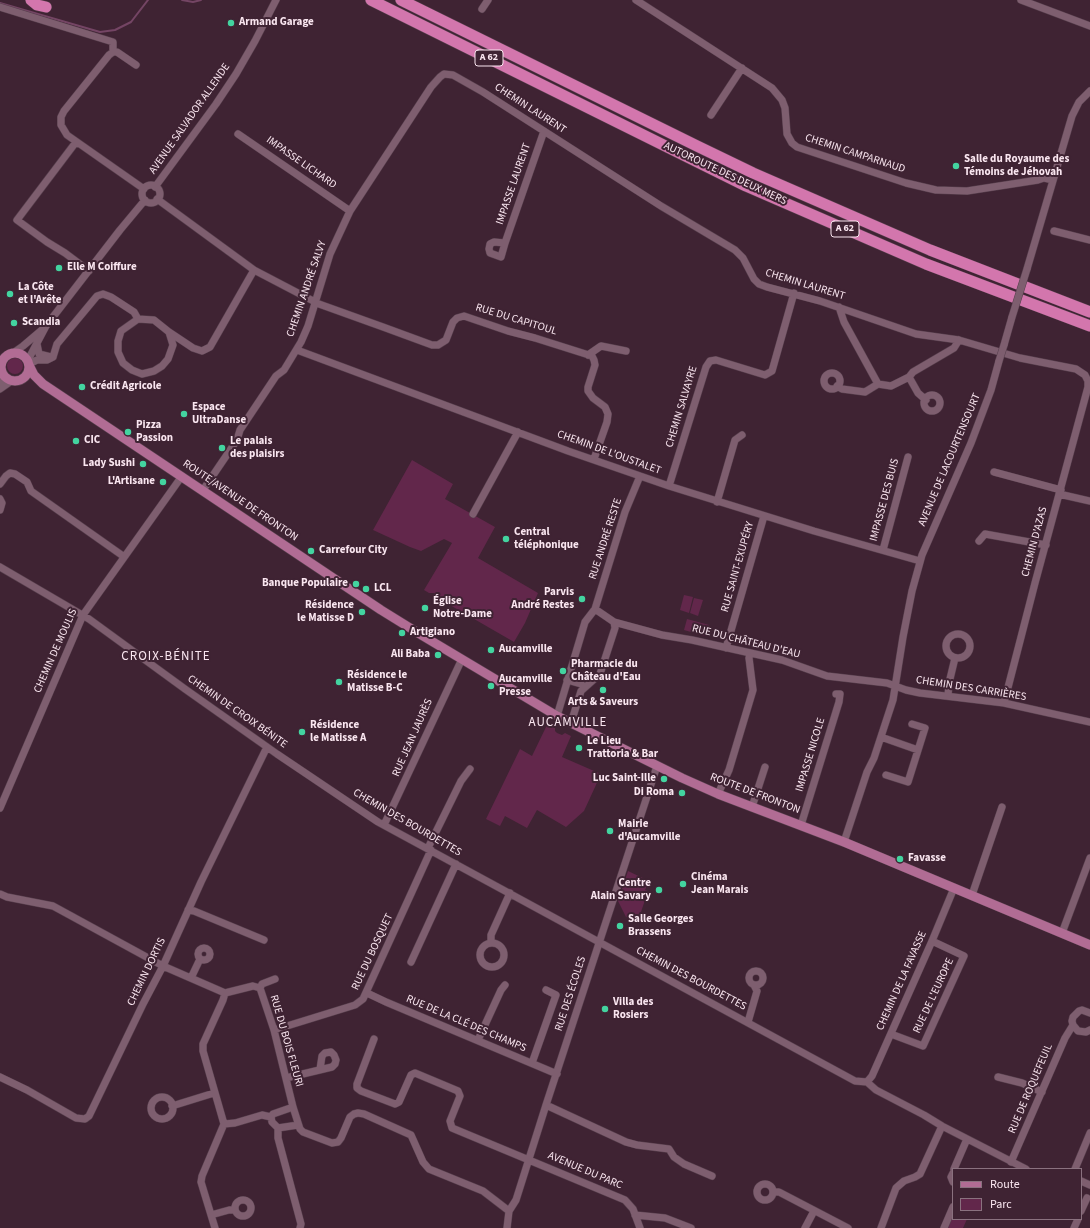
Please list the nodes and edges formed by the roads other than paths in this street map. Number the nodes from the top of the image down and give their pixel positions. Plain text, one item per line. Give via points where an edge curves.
1 (31, 0) edge
2 (276, 0) edge
3 (371, 0) edge
4 (402, 0) edge
5 (488, 0) edge
6 (636, 0) edge
7 (1021, 0) edge
8 (0, 7) edge
9 (46, 7) dead end
10 (482, 9) dead end
11 (1090, 26) edge
12 (113, 52) junction
13 (136, 65) dead end
14 (742, 68) junction
15 (444, 74) joint
16 (1090, 91) edge
17 (711, 115) dead end
18 (544, 131) junction
19 (238, 134) dead end
20 (76, 142) junction
21 (1052, 184) junction
22 (155, 187) junction
23 (144, 189) junction
24 (158, 199) junction
25 (145, 200) junction
26 (350, 211) junction
27 (1054, 231) dead end
28 (1090, 240) edge
29 (505, 243) dead end
30 (254, 270) junction
31 (88, 271) junction
32 (794, 294) junction
33 (315, 302) junction
34 (839, 307) junction
35 (1090, 312) edge
36 (138, 319) junction
37 (46, 326) junction
38 (1090, 326) edge
39 (169, 332) junction
40 (959, 340) junction
41 (36, 344) junction
42 (297, 350) junction
43 (626, 351) dead end
44 (8, 353) edge
45 (588, 355) junction
46 (53, 357) junction
47 (29, 363) junction
48 (1, 366) edge
49 (909, 377) junction
50 (18, 380) junction
51 (0, 383) edge
52 (43, 384) junction
53 (878, 384) junction
54 (837, 386) dead end
55 (1088, 386) joint
56 (0, 389) edge
57 (926, 400) dead end
58 (518, 432) junction
59 (742, 435) dead end
60 (908, 457) dead end
61 (594, 459) junction
62 (994, 472) dead end
63 (182, 476) junction
64 (640, 476) junction
65 (0, 484) edge
66 (669, 486) junction
67 (203, 490) junction
68 (1060, 492) junction
69 (0, 499) edge
70 (1090, 501) edge
71 (717, 502) junction
72 (0, 510) edge
73 (473, 514) dead end
74 (764, 516) junction
75 (980, 541) dead end
76 (1046, 545) junction
77 (882, 550) junction
78 (124, 556) junction
79 (920, 561) junction
80 (0, 567) edge
81 (596, 609) junction
82 (83, 615) junction
83 (614, 622) junction
84 (424, 637) joint
85 (726, 648) junction
86 (750, 653) junction
87 (955, 658) dead end
88 (462, 659) junction
89 (567, 680) junction
90 (584, 687) junction
91 (896, 687) junction
92 (836, 694) dead end
93 (948, 696) junction
94 (1004, 703) junction
95 (557, 716) junction
96 (1090, 722) edge
97 (571, 723) junction
98 (912, 724) dead end
99 (881, 737) junction
100 (267, 747) junction
101 (918, 750) junction
102 (658, 766) junction
103 (765, 766) dead end
104 (470, 769) dead end
105 (886, 775) dead end
106 (718, 794) junction
107 (341, 797) joint
108 (1002, 806) dead end
109 (752, 807) junction
110 (0, 808) edge
111 (384, 825) junction
112 (801, 825) junction
113 (844, 842) junction
114 (430, 849) junction
115 (1090, 858) edge
116 (456, 864) junction
117 (954, 888) junction
118 (510, 893) junction
119 (0, 894) edge
120 (972, 895) junction
121 (188, 910) junction
122 (1062, 933) junction
123 (264, 940) dead end
124 (600, 941) junction
125 (932, 941) junction
126 (491, 943) dead end
127 (1090, 945) edge
128 (200, 959) dead end
129 (411, 962) dead end
130 (163, 966) junction
131 (191, 978) junction
132 (275, 979) dead end
133 (506, 985) dead end
134 (754, 985) dead end
135 (260, 988) junction
136 (546, 990) dead end
137 (225, 993) junction
138 (367, 993) junction
139 (1090, 1013) edge
140 (748, 1022) junction
141 (1073, 1025) junction
142 (274, 1030) junction
143 (1090, 1030) edge
144 (890, 1034) junction
145 (374, 1039) dead end
146 (478, 1040) junction
147 (532, 1063) junction
148 (320, 1069) dead end
149 (557, 1074) junction
150 (0, 1077) edge
151 (998, 1077) dead end
152 (286, 1078) junction
153 (867, 1082) junction
154 (1042, 1092) junction
155 (214, 1093) junction
156 (546, 1105) junction
157 (172, 1106) dead end
158 (293, 1107) junction
159 (271, 1117) junction
160 (224, 1124) junction
161 (298, 1125) junction
162 (942, 1126) junction
163 (278, 1128) junction
164 (1090, 1133) edge
165 (966, 1139) junction
166 (530, 1160) junction
167 (1012, 1162) junction
168 (954, 1168) edge
169 (1024, 1168) edge
170 (1074, 1168) edge
171 (712, 1176) dead end
172 (773, 1192) dead end
173 (1086, 1197) edge
174 (1082, 1208) edge
175 (952, 1209) edge
176 (235, 1210) dead end
177 (509, 1211) junction
178 (814, 1211) junction
179 (635, 1215) junction
180 (211, 1216) junction
181 (215, 1228) edge
182 (300, 1228) edge
183 (507, 1228) edge
184 (640, 1228) edge
185 (691, 1228) edge
186 (805, 1228) edge
187 (848, 1228) edge
188 (881, 1228) edge
189 (944, 1228) edge

1 - 9 highway
2 - 22 street, AVENUE SALVADOR ALLENDE via 236,74
3 - 38 highway, AUTOROUTE DES DEUX MERS / A 62 via 746,186 926,264
4 - 35 highway, AUTOROUTE DES DEUX MERS / A 62 via 753,172 930,250
5 - 10 street
6 - 14 street, CHEMIN CAMPARNAUD
7 - 11 street
8 - 12 street via 113,42
12 - 13 street
12 - 20 street via 61,117 63,130
14 - 17 street
14 - 21 street, CHEMIN CAMPARNAUD via 778,94 785,108 787,134 792,144 797,147 906,183 936,190 967,191 1044,178
15 - 18 street, CHEMIN LAURENT via 459,78
15 - 26 street, CHEMIN ANDRÉ SALVY via 431,88
16 - 21 street, AVENUE DE LACOURTENSOURT via 1079,102 1072,116
18 - 29 street, IMPASSE LAURENT
18 - 32 street, CHEMIN LAURENT via 735,250 744,258 759,284
19 - 26 street, IMPASSE LICHARD
20 - 23 street
20 - 31 street via 17,220
21 - 79 street, AVENUE DE LACOURTENSOURT, bridge via 991,390
22 - 23 street via 148,186
22 - 24 street via 159,194
23 - 25 street via 142,195
24 - 25 street via 153,202
24 - 30 street, RUE DU CAPITOUL
25 - 31 street
26 - 33 street, CHEMIN ANDRÉ SALVY via 330,254
27 - 28 street
30 - 33 street, RUE DU CAPITOUL
30 - 39 street via 210,347 202,351 193,348
31 - 37 street
32 - 34 street, CHEMIN LAURENT
32 - 66 street, CHEMIN SALVAYRE via 772,371 765,375 716,360 710,361 706,367
33 - 42 street, CHEMIN ANDRÉ SALVY
33 - 45 street, RUE DU CAPITOUL via 432,345 438,345 446,340 453,322 464,316
34 - 40 street, CHEMIN LAURENT via 916,334
34 - 53 street via 844,322
36 - 39 street via 154,320
36 - 39 street via 121,331 118,341 118,352 123,363 132,370 142,374 162,366 168,359 173,345
36 - 46 street via 134,312 111,296 97,296 57,344
37 - 41 street
37 - 44 street
40 - 49 street via 954,348 913,372
40 - 55 street, CHEMIN LAURENT via 1020,358 1076,369 1085,375
41 - 46 street via 39,354
41 - 47 street
42 - 58 street, CHEMIN DE L'OUSTALET
42 - 67 street, CHEMIN ANDRÉ SALVY via 284,370 276,376
43 - 45 street via 601,346
44 - 47 main road via 22,354
44 - 48 main road
45 - 61 street via 592,356 595,365 588,391 605,407 608,414
46 - 47 street
47 - 50 main road via 27,374
47 - 52 main road via 34,375
48 - 50 main road via 8,378
48 - 51 street
49 - 53 street via 892,386
49 - 57 street via 918,393
50 - 52 main road via 32,380
50 - 56 street
52 - 63 main road, ROUTE/AVENUE DE FRONTON
53 - 54 street via 865,392
55 - 68 street, CHEMIN D'AZAS
58 - 61 street, CHEMIN DE L'OUSTALET
58 - 73 street
59 - 71 street via 735,440
60 - 77 street, IMPASSE DES BUIS
61 - 64 street, CHEMIN DE L'OUSTALET
62 - 68 street
63 - 67 main road, ROUTE/AVENUE DE FRONTON
63 - 78 street, CHEMIN DE MOULIS
64 - 66 street, CHEMIN DE L'OUSTALET
64 - 81 street, RUE ANDRÉ RESTE via 625,512
65 - 78 street via 10,473 15,474 27,482 31,491
66 - 71 street, CHEMIN DE L'OUSTALET
67 - 84 main road, ROUTE/AVENUE DE FRONTON
68 - 70 street
68 - 76 street, CHEMIN D'AZAS
69 - 72 street
71 - 74 street, CHEMIN DE L'OUSTALET
74 - 77 street, CHEMIN DE L'OUSTALET
74 - 85 street, RUE SAINT-EXUPÉRY
75 - 76 street via 985,534
76 - 94 street, CHEMIN D'AZAS
77 - 79 street, CHEMIN DE L'OUSTALET
78 - 82 street, CHEMIN DE MOULIS
79 - 91 street, AVENUE DE LACOURTENSOURT via 903,637
80 - 82 street, CHEMIN DE CROIX BÉNITE
81 - 83 street
81 - 89 street via 585,622
82 - 100 street, CHEMIN DE CROIX BÉNITE
82 - 110 street, CHEMIN DE MOULIS
83 - 85 street, RUE DU CHÂTEAU D'EAU
83 - 90 street via 615,628 600,674
84 - 88 main road, ROUTE DE FRONTON
85 - 86 street, RUE DU CHÂTEAU D'EAU
86 - 91 street, RUE DU CHÂTEAU D'EAU via 792,663 827,676 887,683
86 - 106 street via 753,690 729,770
87 - 93 street
88 - 95 main road, ROUTE DE FRONTON
88 - 111 street, RUE JEAN JAURÈS
89 - 90 street
89 - 95 street
90 - 97 street
91 - 93 street, CHEMIN DES CARRIÈRES
91 - 99 street, AVENUE DE LACOURTENSOURT
92 - 112 street, IMPASSE NICOLE via 840,694 839,702
93 - 94 street, CHEMIN DES CARRIÈRES
94 - 96 street, CHEMIN DES CARRIÈRES
95 - 97 main road, ROUTE DE FRONTON
97 - 102 main road, ROUTE DE FRONTON
98 - 101 street via 925,728
99 - 101 street
99 - 113 street, AVENUE DE LACOURTENSOURT
100 - 107 street, CHEMIN DE CROIX BÉNITE
100 - 121 street, CHEMIN DORTIS
101 - 105 street via 908,782
102 - 106 main road, ROUTE DE FRONTON
102 - 124 street, RUE DES ÉCOLES
103 - 109 street
104 - 114 street, RUE DU BOSQUET via 461,781
106 - 109 main road, ROUTE DE FRONTON
107 - 111 street, CHEMIN DES BOURDETTES
108 - 120 street
109 - 112 main road, ROUTE DE FRONTON
111 - 114 street, CHEMIN DES BOURDETTES
112 - 113 main road, ROUTE DE FRONTON
113 - 117 main road, ROUTE DE FRONTON
114 - 116 street, CHEMIN DES BOURDETTES
114 - 138 street, RUE DU BOSQUET
115 - 122 street
116 - 118 street, CHEMIN DES BOURDETTES
116 - 129 street
117 - 120 main road, ROUTE DE FRONTON
117 - 125 street, CHEMIN DE LA FAVASSE
118 - 124 street, CHEMIN DES BOURDETTES
118 - 126 street via 490,935
119 - 130 street via 52,906
120 - 122 main road, ROUTE DE FRONTON
121 - 123 street
121 - 130 street, CHEMIN DORTIS
122 - 127 main road, ROUTE DE FRONTON
124 - 140 street, CHEMIN DES BOURDETTES
124 - 149 street, RUE DES ÉCOLES
125 - 144 street, CHEMIN DE LA FAVASSE
125 - 144 street, RUE DE L'EUROPE via 964,956 923,1046
128 - 131 street
130 - 131 street
130 - 150 street, CHEMIN DORTIS via 89,1116 85,1119 76,1118
131 - 137 street
132 - 135 street via 262,984
133 - 146 street via 501,990
134 - 140 street via 757,991
135 - 137 street, RUE DU BOIS FLEURI via 253,986
135 - 142 street, RUE DU BOIS FLEURI
136 - 147 street via 556,995
137 - 155 street via 203,1044
138 - 142 street, RUE DU BOSQUET via 355,1005
138 - 146 street, RUE DE LA CLÉ DES CHAMPS
139 - 141 street, RUE DE ROQUEFEUIL via 1082,1010 1078,1012 1073,1017
140 - 153 street, CHEMIN DES BOURDETTES via 855,1081
141 - 143 street via 1078,1031
141 - 154 street, RUE DE ROQUEFEUIL
142 - 152 street, RUE DU BOIS FLEURI
144 - 153 street, CHEMIN DE LA FAVASSE
145 - 166 street, AVENUE DU PARC via 357,1084 360,1091 395,1104 399,1102 411,1075 415,1073 458,1091 460,1096 450,1121 452,1128
146 - 147 street, RUE DE LA CLÉ DES CHAMPS
147 - 149 street, RUE DE LA CLÉ DES CHAMPS
148 - 152 street
149 - 156 street, RUE DES ÉCOLES
151 - 154 street
152 - 158 street, RUE DU BOIS FLEURI
153 - 162 street, CHEMIN DES BOURDETTES via 876,1090
154 - 167 street, RUE DE ROQUEFEUIL
155 - 157 street
155 - 160 street
156 - 166 street, RUE DES ÉCOLES
156 - 171 street via 626,1142 669,1149 674,1157 684,1164
158 - 159 street
158 - 161 street, RUE DU BOIS FLEURI
159 - 160 street via 262,1115
159 - 163 street
160 - 180 street via 201,1182
161 - 163 street
161 - 177 street via 303,1132 332,1144 341,1138 350,1117 358,1113 364,1114 411,1135 423,1162 429,1169 483,1191
162 - 165 street, CHEMIN DES BOURDETTES
162 - 188 street via 920,1174 904,1181 896,1188
163 - 182 street via 278,1138
164 - 170 street
165 - 167 street, CHEMIN DES BOURDETTES
165 - 168 street
166 - 177 street, RUE DES ÉCOLES via 516,1200
166 - 179 street, AVENUE DU PARC via 625,1200
167 - 169 street
172 - 178 street via 780,1192
173 - 174 street
175 - 189 street
176 - 180 street
177 - 183 street, RUE DES ÉCOLES
178 - 186 street
178 - 187 street
179 - 184 street, AVENUE DU PARC
179 - 185 street via 665,1218
180 - 181 street

